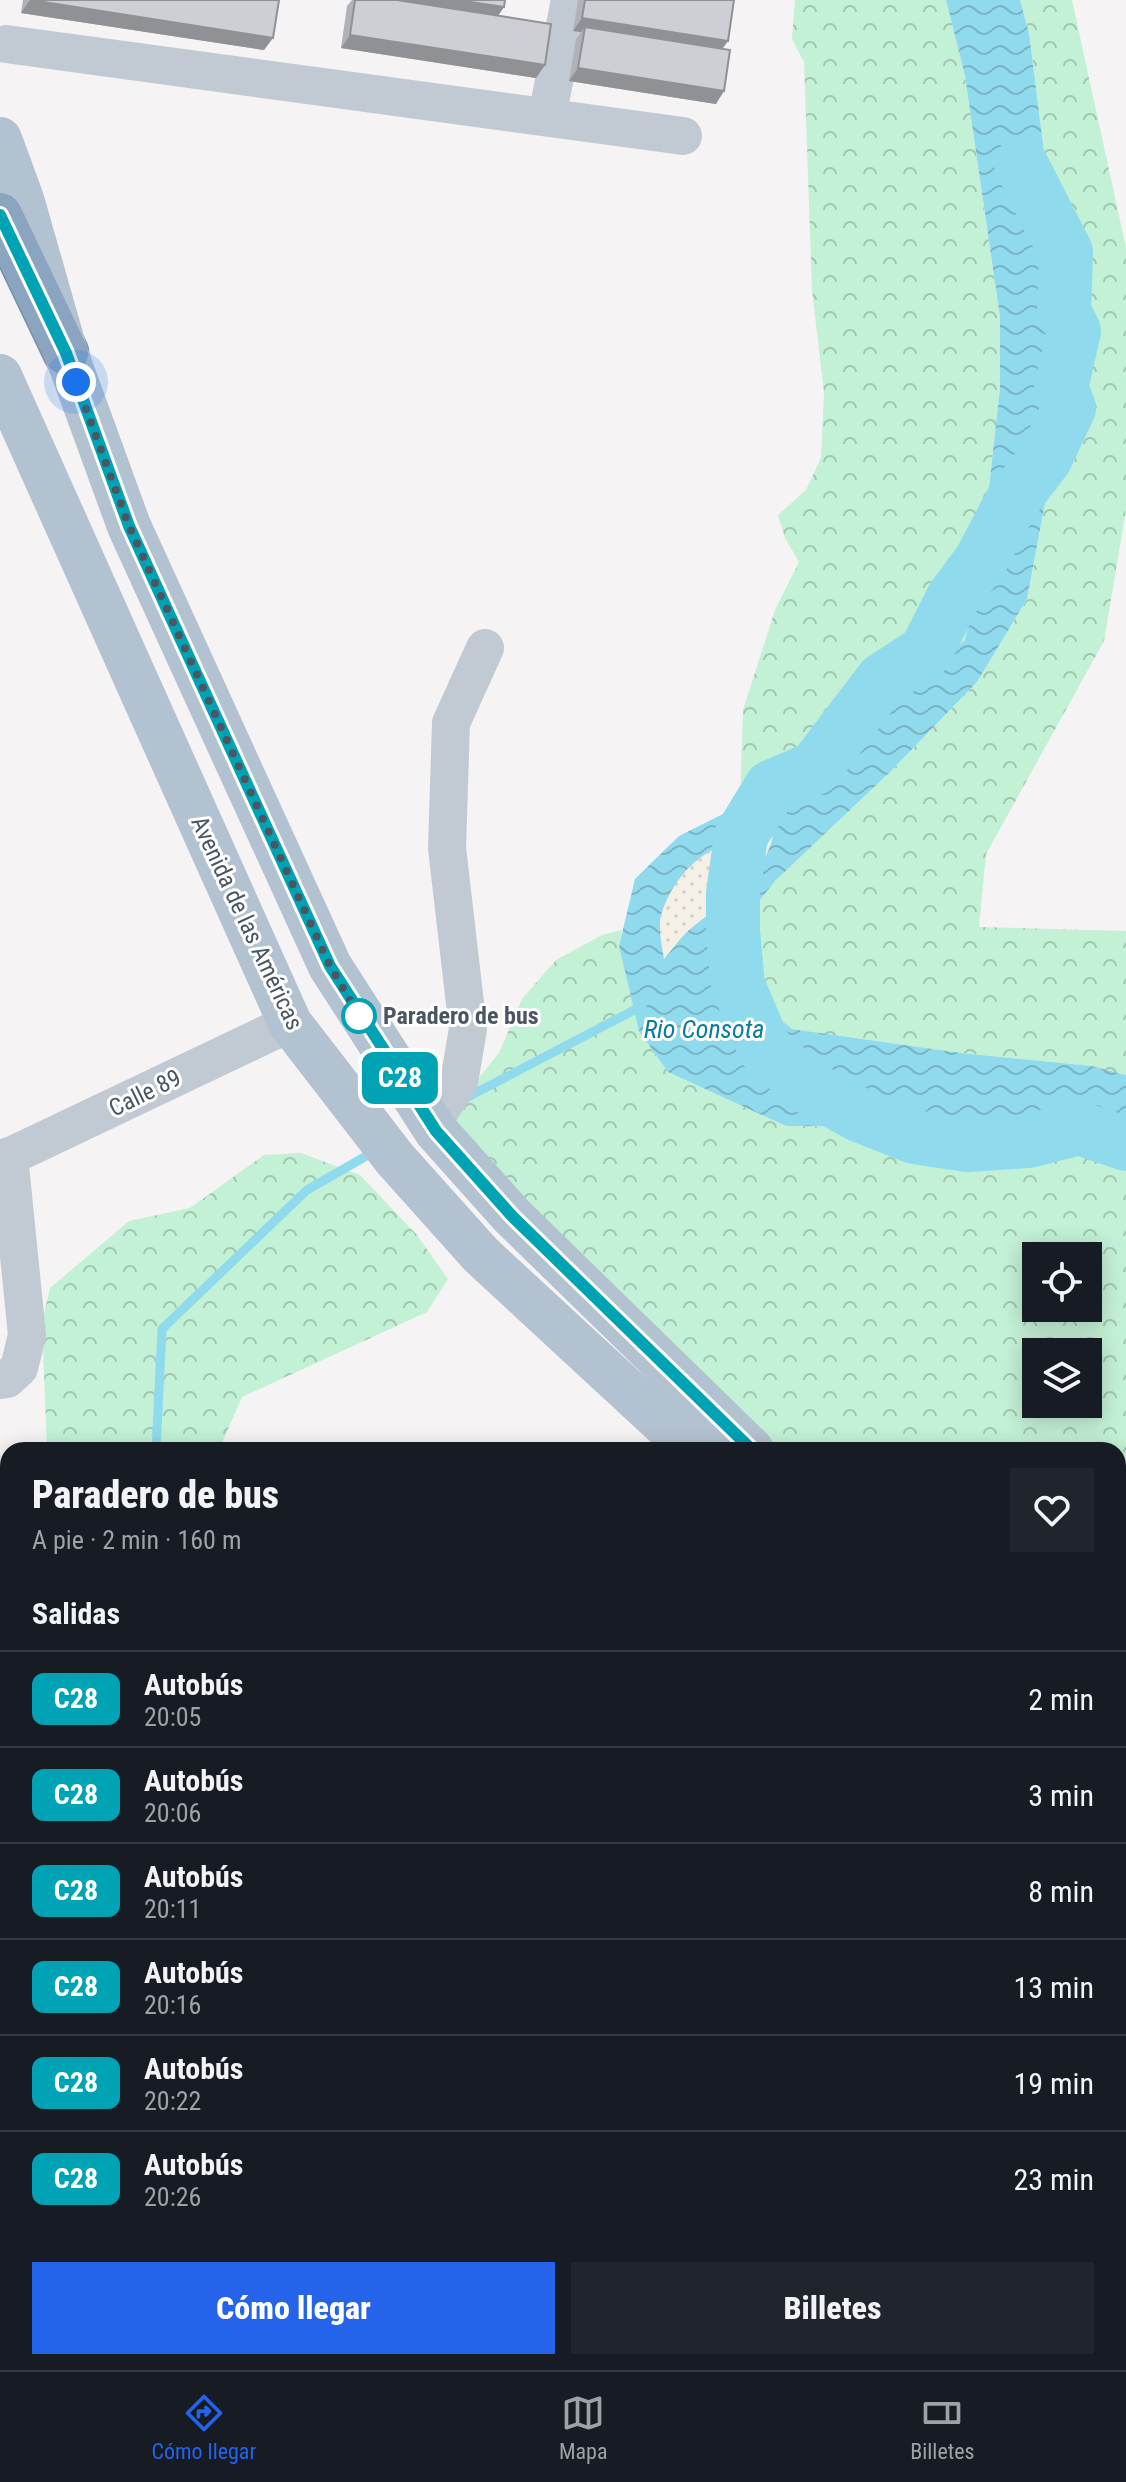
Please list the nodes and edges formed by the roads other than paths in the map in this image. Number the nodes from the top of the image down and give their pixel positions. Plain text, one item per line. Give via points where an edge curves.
1 (570, 0) edge
2 (6, 44) dead end
3 (547, 117) junction
4 (683, 136) dead end
5 (0, 139) edge
6 (0, 215) edge
7 (66, 353) junction
8 (0, 376) edge
9 (485, 648) dead end
10 (290, 1023) junction
11 (431, 1124) junction
12 (5, 1159) edge
13 (0, 1380) edge
14 (683, 1442) edge
15 (743, 1442) edge

1 - 3 street
2 - 3 street
3 - 4 street
5 - 7 main road
6 - 7 highway
7 - 11 main road via 129,526 330,966
8 - 10 main road, Avenida de las Américas
9 - 11 street via 451,723 447,848 468,1029 459,1082
10 - 12 street, Calle 89
10 - 14 main road, Avenida de las Américas via 395,1159 481,1255
11 - 15 main road via 512,1216
12 - 13 street via 27,1335 19,1368

